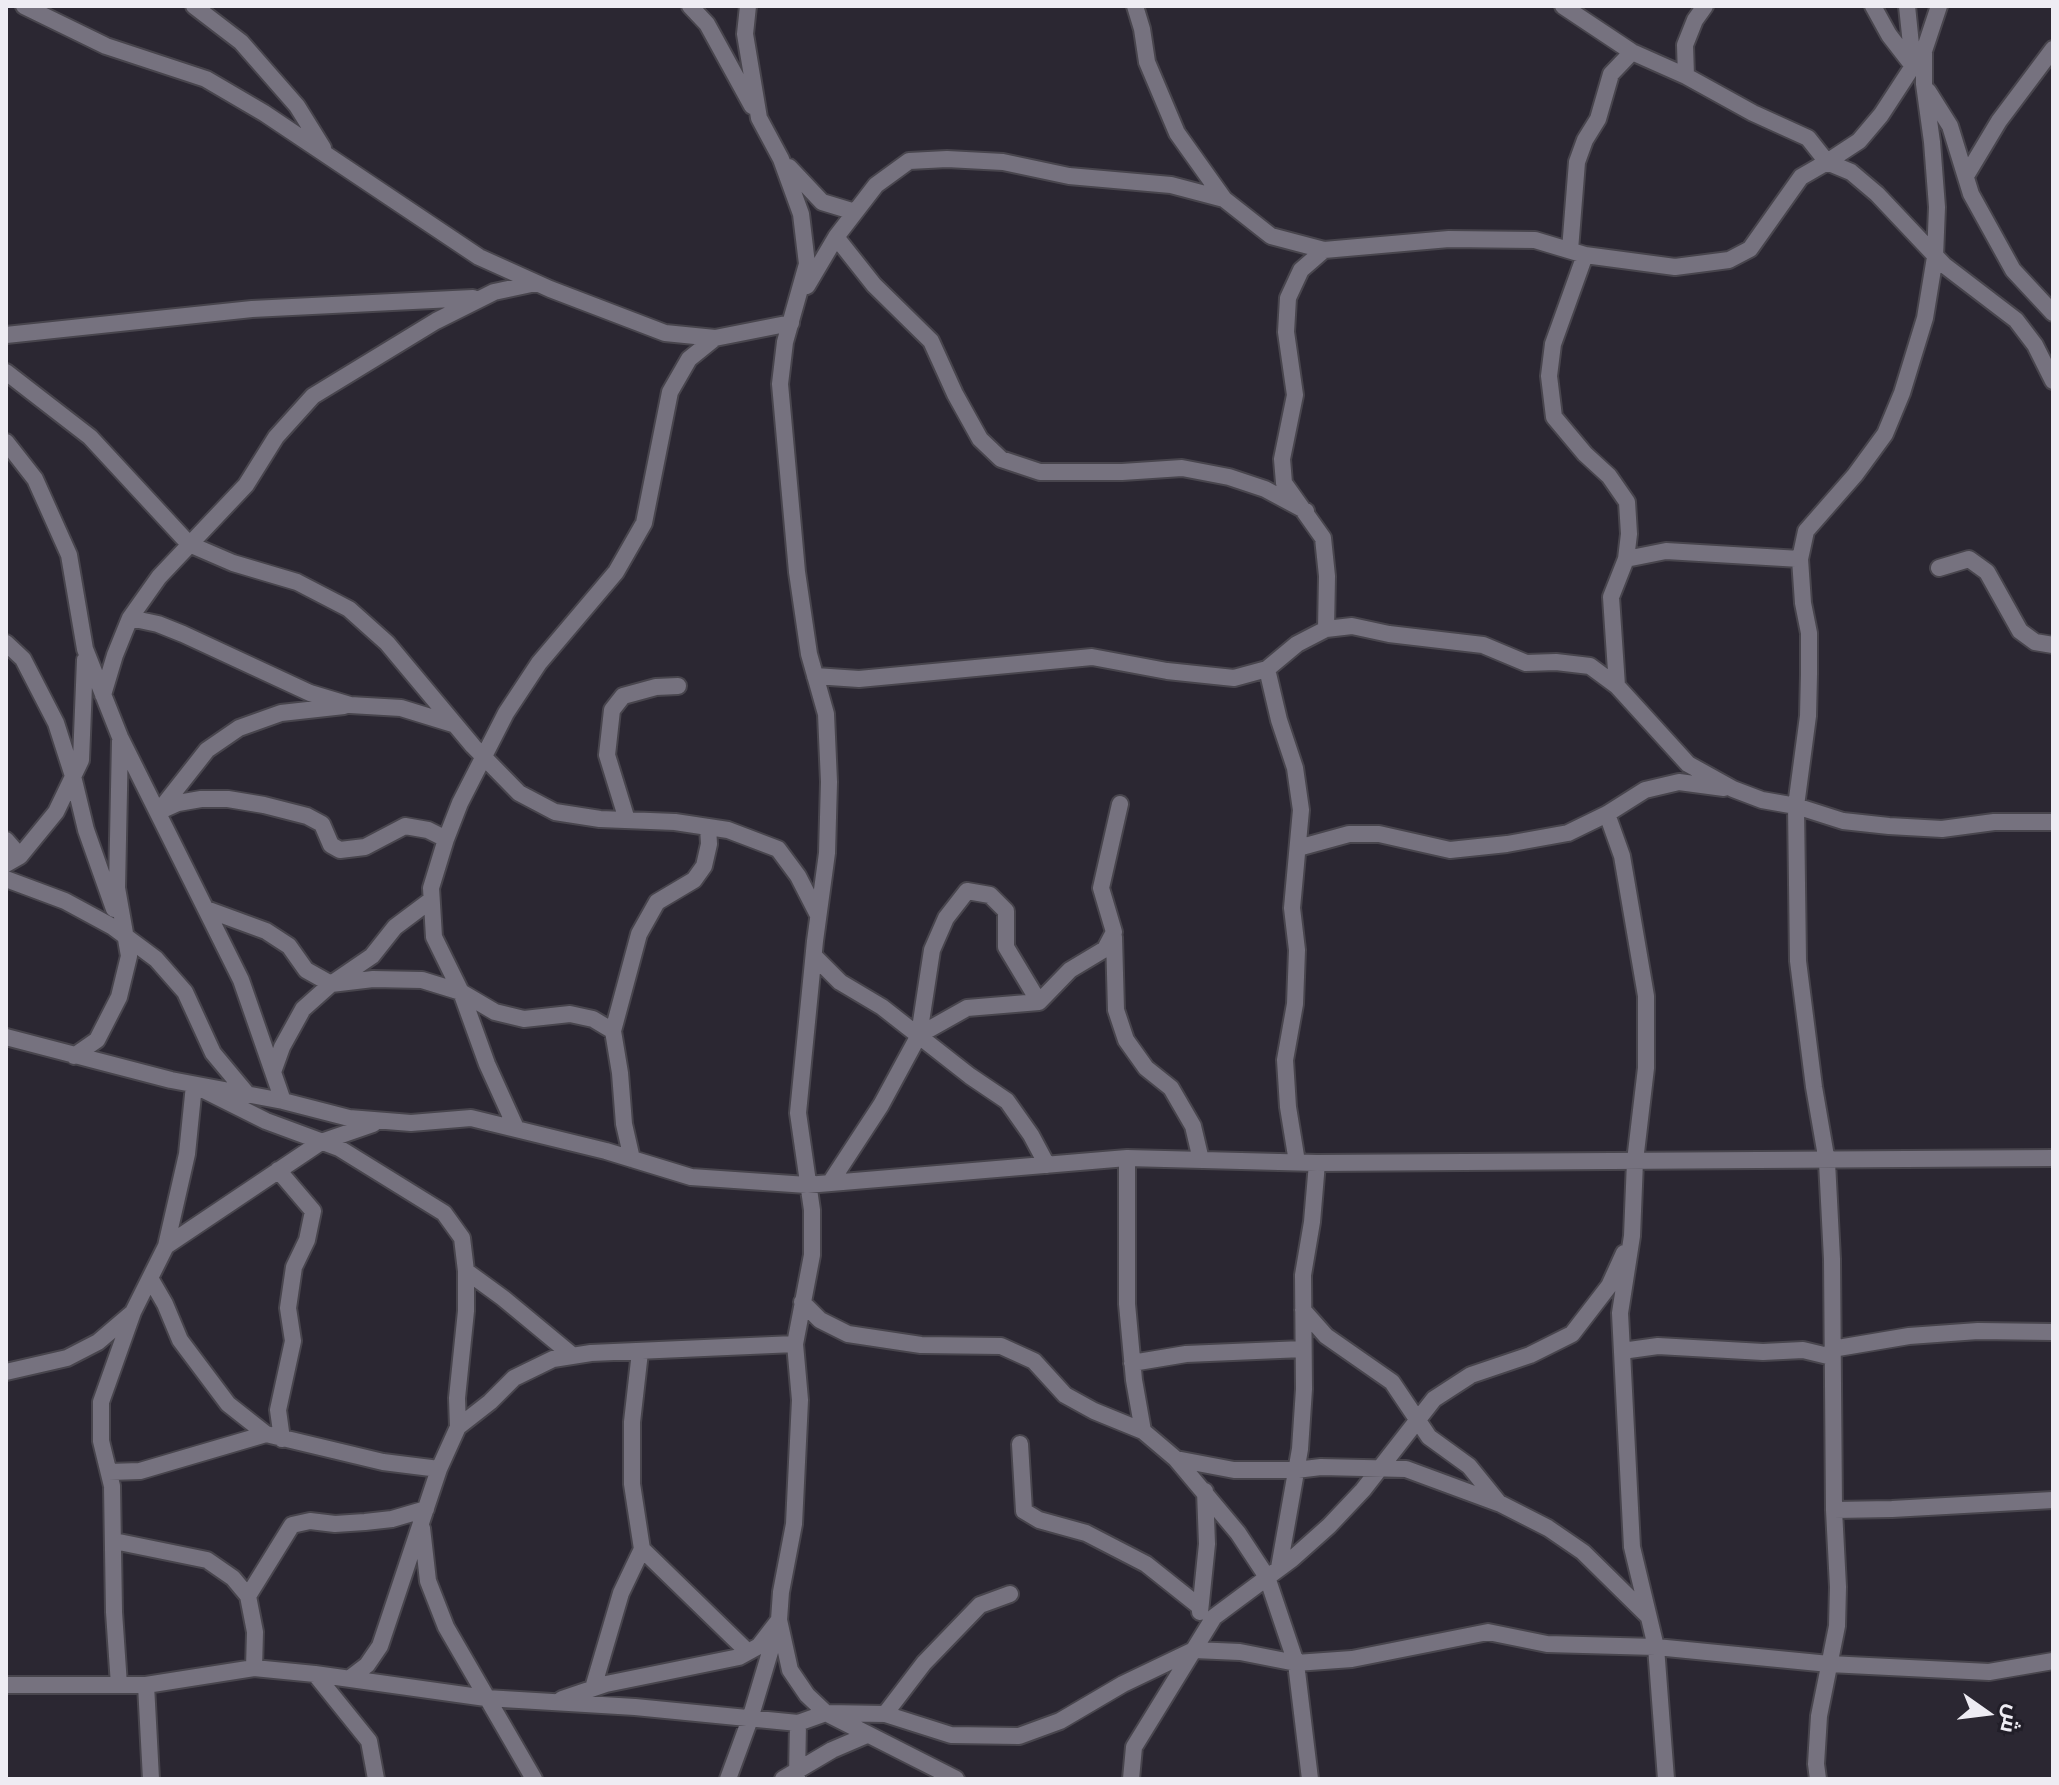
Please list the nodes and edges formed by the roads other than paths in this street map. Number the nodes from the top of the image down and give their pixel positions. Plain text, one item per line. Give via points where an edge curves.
1 (24, 6) edge
2 (194, 6) edge
3 (690, 6) edge
4 (748, 6) edge
5 (1135, 6) edge
6 (1563, 6) edge
7 (1705, 6) edge
8 (1873, 6) edge
9 (1907, 6) edge
10 (1939, 6) edge
11 (2053, 49) edge
12 (1632, 52) junction
13 (1913, 66) junction
14 (1686, 76) junction
15 (1924, 84) junction
16 (759, 118) junction
17 (327, 155) junction
18 (781, 159) junction
19 (1827, 162) junction
20 (1966, 176) junction
21 (1224, 199) junction
22 (855, 212) junction
23 (836, 237) junction
24 (1324, 250) junction
25 (1577, 253) junction
26 (1935, 257) junction
27 (536, 283) junction
28 (482, 298) junction
29 (798, 303) junction
30 (2053, 313) edge
31 (791, 323) junction
32 (6, 335) edge
33 (715, 338) junction
34 (6, 372) edge
35 (2053, 381) edge
36 (6, 442) edge
37 (1306, 511) junction
38 (189, 544) junction
39 (1626, 559) junction
40 (1800, 559) junction
41 (1939, 568) dead end
42 (130, 618) junction
43 (1326, 629) junction
44 (6, 643) edge
45 (2053, 645) edge
46 (85, 649) junction
47 (1267, 669) junction
48 (815, 676) junction
49 (678, 686) dead end
50 (1617, 686) junction
51 (103, 695) junction
52 (350, 705) junction
53 (455, 724) junction
54 (120, 737) junction
55 (483, 756) junction
56 (73, 776) junction
57 (1733, 789) junction
58 (1120, 804) dead end
59 (1796, 806) junction
60 (158, 812) junction
61 (1607, 814) junction
62 (627, 820) junction
63 (2053, 822) edge
64 (708, 827) junction
65 (446, 839) junction
66 (6, 840) edge
67 (1298, 848) junction
68 (13, 860) edge
69 (6, 879) edge
70 (431, 900) junction
71 (206, 909) junction
72 (818, 916) junction
73 (1114, 932) junction
74 (125, 936) junction
75 (814, 956) junction
76 (331, 984) junction
77 (461, 992) junction
78 (1039, 1002) junction
79 (613, 1031) junction
80 (919, 1035) junction
81 (6, 1037) edge
82 (74, 1056) junction
83 (273, 1072) junction
84 (194, 1085) junction
85 (248, 1095) junction
86 (283, 1101) junction
87 (384, 1121) junction
88 (516, 1128) junction
89 (321, 1142) junction
90 (1127, 1158) junction
91 (2053, 1158) edge
92 (632, 1159) junction
93 (1201, 1160) junction
94 (1635, 1161) junction
95 (1297, 1162) junction
96 (1827, 1162) junction
97 (1317, 1163) junction
98 (1047, 1165) junction
99 (278, 1170) junction
100 (830, 1183) junction
101 (807, 1185) junction
102 (1632, 1236) junction
103 (166, 1246) junction
104 (466, 1271) junction
105 (150, 1278) junction
106 (802, 1302) junction
107 (1303, 1310) junction
108 (133, 1312) junction
109 (2053, 1332) edge
110 (795, 1344) junction
111 (1303, 1349) junction
112 (1622, 1351) junction
113 (640, 1352) junction
114 (1832, 1353) junction
115 (573, 1356) junction
116 (1132, 1363) junction
117 (6, 1372) edge
118 (1416, 1421) junction
119 (458, 1427) junction
120 (1143, 1431) junction
121 (266, 1434) junction
122 (282, 1439) junction
123 (1020, 1444) dead end
124 (1176, 1459) junction
125 (1381, 1467) junction
126 (439, 1469) junction
127 (1296, 1470) junction
128 (109, 1472) junction
129 (1205, 1491) junction
130 (2053, 1500) edge
131 (1499, 1503) junction
132 (1834, 1510) junction
133 (424, 1516) junction
134 (114, 1541) junction
135 (642, 1549) junction
136 (1273, 1572) junction
137 (1010, 1594) dead end
138 (248, 1596) junction
139 (1200, 1607) junction
140 (1648, 1616) junction
141 (779, 1620) junction
142 (1656, 1647) junction
143 (1194, 1650) junction
144 (748, 1652) junction
145 (2053, 1661) edge
146 (1296, 1663) junction
147 (1829, 1664) junction
148 (254, 1668) junction
149 (315, 1674) junction
150 (350, 1678) junction
151 (6, 1685) edge
152 (119, 1685) junction
153 (146, 1685) junction
154 (593, 1688) junction
155 (486, 1698) junction
156 (554, 1702) junction
157 (826, 1713) junction
158 (885, 1714) junction
159 (750, 1719) junction
160 (798, 1723) junction
161 (867, 1735) junction
162 (792, 1776) edge
163 (151, 1779) edge
164 (376, 1779) edge
165 (534, 1779) edge
166 (728, 1779) edge
167 (956, 1779) edge
168 (1131, 1779) edge
169 (1310, 1779) edge
170 (1666, 1779) edge
171 (1818, 1779) edge

1 - 17 street via 106,46 206,79
2 - 17 street via 241,42 297,106
3 - 16 street via 707,24
4 - 16 street via 745,34
5 - 21 street via 1147,62 1177,133
6 - 12 street
7 - 14 street via 1685,45
8 - 13 street
9 - 13 street
10 - 15 street via 1924,51
11 - 20 street
12 - 14 street
12 - 25 street via 1611,74 1598,119 1577,162
13 - 15 street
13 - 19 street via 1859,141
14 - 19 street via 1808,138
15 - 20 street via 1950,126
15 - 26 street via 1937,207
16 - 18 street
17 - 27 street via 479,257
18 - 22 street via 822,202
18 - 29 street via 801,214 807,264
19 - 25 street via 1801,177 1750,249 1729,260 1675,267
19 - 26 street via 1851,172 1877,194
20 - 30 street via 2013,270
21 - 22 street via 1171,185 947,159 909,161 876,185
21 - 24 street via 1271,236
22 - 23 street
23 - 29 street
23 - 37 street via 874,285 931,341 980,439 1001,459 1040,472 1182,468 1265,489
24 - 25 street via 1449,239 1535,240
24 - 37 street via 1301,270 1288,298 1286,332 1295,395 1282,459 1284,483
25 - 39 street via 1553,344 1549,376 1554,417 1627,502
26 - 35 street via 2016,320
26 - 40 street via 1925,318 1885,434 1806,531
27 - 28 street
27 - 33 street via 665,333
28 - 32 street via 252,309
28 - 38 street via 313,396 276,437 246,485
29 - 31 street
31 - 33 street
31 - 48 street via 782,370 782,412 797,572
33 - 55 street via 689,359 670,392 644,523 616,572 539,663
34 - 38 street via 90,437
36 - 46 street via 35,479 69,555
37 - 43 street via 1323,538
38 - 42 street
38 - 53 street via 297,582 349,609 387,643
39 - 40 street via 1666,551
39 - 50 street via 1611,597
40 - 59 street via 1809,674
41 - 45 street via 1969,559 1987,572 2020,631 2035,642
42 - 51 street
42 - 52 street via 158,624 275,678
43 - 47 street
43 - 50 street via 1352,626 1483,645 1526,663 1590,666
44 - 56 street via 23,659 56,723
46 - 51 street
46 - 56 street via 81,760
47 - 48 street via 1234,678 1092,657 859,679
47 - 67 street via 1295,768 1301,810
48 - 72 street via 826,714 829,782
49 - 62 street via 623,696 612,710 607,755
50 - 57 street via 1688,764
51 - 54 street
52 - 53 street via 401,708
52 - 60 street via 281,713 239,728 207,750
53 - 55 street
54 - 60 street
54 - 74 street via 117,888
55 - 62 street via 519,793 555,812
55 - 65 street
56 - 68 street via 56,812
56 - 74 street via 86,830
57 - 59 street
57 - 61 street via 1679,782 1645,790
58 - 73 street via 1101,888
59 - 63 street via 1843,821 1889,826 1942,829
59 - 96 street via 1798,961
60 - 65 street via 201,799 264,805 322,824 331,845 340,850 365,847 405,826
60 - 71 street
61 - 67 street via 1568,833 1507,844 1450,850 1379,834 1349,834
61 - 94 street via 1622,856 1646,996 1646,1068
62 - 64 street
64 - 72 street via 778,849
64 - 79 street via 704,866 694,880 657,902 639,934
65 - 70 street
66 - 68 street
67 - 95 street via 1292,908 1295,1004 1285,1060
69 - 74 street via 65,901
70 - 76 street via 395,927 372,956
70 - 77 street via 434,937
71 - 76 street via 266,931 289,946 306,970
71 - 83 street via 241,980
72 - 75 street
73 - 78 street via 1105,949 1070,970
73 - 93 street via 1116,1010 1126,1040 1146,1068 1171,1088 1193,1126
74 - 82 street via 129,956 119,997 97,1040
74 - 85 street via 156,959 185,992 213,1053
75 - 80 street via 840,982
75 - 101 street via 798,1113
76 - 77 street via 422,980
76 - 83 street via 303,1009
77 - 79 street via 495,1012 524,1019 570,1014
77 - 88 street
78 - 80 street via 967,1008
78 - 80 street via 1006,947 1006,911 990,895 967,891 946,918 932,950
79 - 92 street
80 - 98 street via 1007,1101
80 - 100 street
81 - 82 street
82 - 84 street
83 - 86 street
84 - 85 street
84 - 89 street
84 - 103 street via 187,1154
85 - 86 street
86 - 87 street
87 - 88 street via 471,1118
87 - 89 street
88 - 92 street
89 - 99 street
89 - 104 street via 444,1213 462,1238
90 - 93 street
90 - 98 street
90 - 116 street
91 - 96 street
92 - 101 street via 691,1177
93 - 95 street
94 - 96 street
94 - 97 street
94 - 102 street
95 - 97 street
96 - 114 street
97 - 107 street
98 - 100 street
99 - 103 street
99 - 122 street via 313,1211 294,1267 288,1308 293,1341 278,1410
100 - 101 street
101 - 106 street via 812,1255
102 - 112 street via 1620,1313
102 - 118 street via 1609,1286 1572,1334 1471,1375 1434,1399
103 - 105 street
104 - 115 street
104 - 119 street
105 - 108 street
105 - 121 street via 180,1340 228,1404
106 - 110 street
106 - 120 street via 820,1320 848,1334 921,1345 1001,1346 1034,1361 1065,1395
107 - 111 street
107 - 118 street via 1326,1336 1392,1382
108 - 117 street via 98,1342 67,1358
108 - 128 street via 101,1402 101,1441
109 - 114 street via 1909,1336
110 - 113 street
110 - 141 street via 800,1400 794,1524
111 - 116 street via 1186,1354
111 - 127 street
112 - 114 street via 1658,1346
112 - 140 street via 1632,1547
113 - 115 street
113 - 135 street via 632,1484
114 - 132 street
115 - 119 street via 553,1359 514,1378
116 - 120 street
118 - 125 street
118 - 131 street via 1469,1466
119 - 126 street
120 - 124 street
121 - 122 street
121 - 128 street via 140,1471
122 - 126 street
123 - 139 street via 1024,1511 1086,1533 1146,1564
124 - 127 street via 1234,1470
124 - 129 street
125 - 127 street
125 - 131 street via 1406,1469
125 - 136 street via 1329,1526
126 - 133 street
127 - 136 street
128 - 134 street
129 - 136 street
129 - 139 street via 1207,1544
130 - 132 street
131 - 140 street via 1583,1552
132 - 147 street via 1837,1626
133 - 138 street via 292,1525
133 - 150 street via 380,1646
133 - 155 street via 428,1581 446,1627
134 - 138 street via 207,1560
134 - 152 street
135 - 144 street
135 - 154 street via 621,1593
136 - 143 street via 1214,1617
136 - 146 street
137 - 158 street via 980,1605 924,1663
138 - 148 street
139 - 143 street
140 - 142 street
141 - 144 street
141 - 157 street via 790,1670
141 - 159 street
142 - 146 street via 1547,1644 1488,1632 1352,1659
142 - 147 street
142 - 170 street
143 - 146 street
143 - 158 street via 1060,1721 1019,1736 951,1735
143 - 168 street via 1134,1747
144 - 154 street
145 - 147 street via 1989,1672
146 - 169 street
147 - 171 street via 1819,1716
148 - 149 street
148 - 153 street
149 - 150 street
149 - 164 street via 369,1741
150 - 155 street
151 - 152 street
152 - 153 street
153 - 163 street
154 - 156 street
155 - 156 street
155 - 165 street
156 - 159 street
157 - 158 street
157 - 160 street
157 - 161 street
159 - 160 street
159 - 166 street
160 - 162 street
161 - 162 street
161 - 167 street

